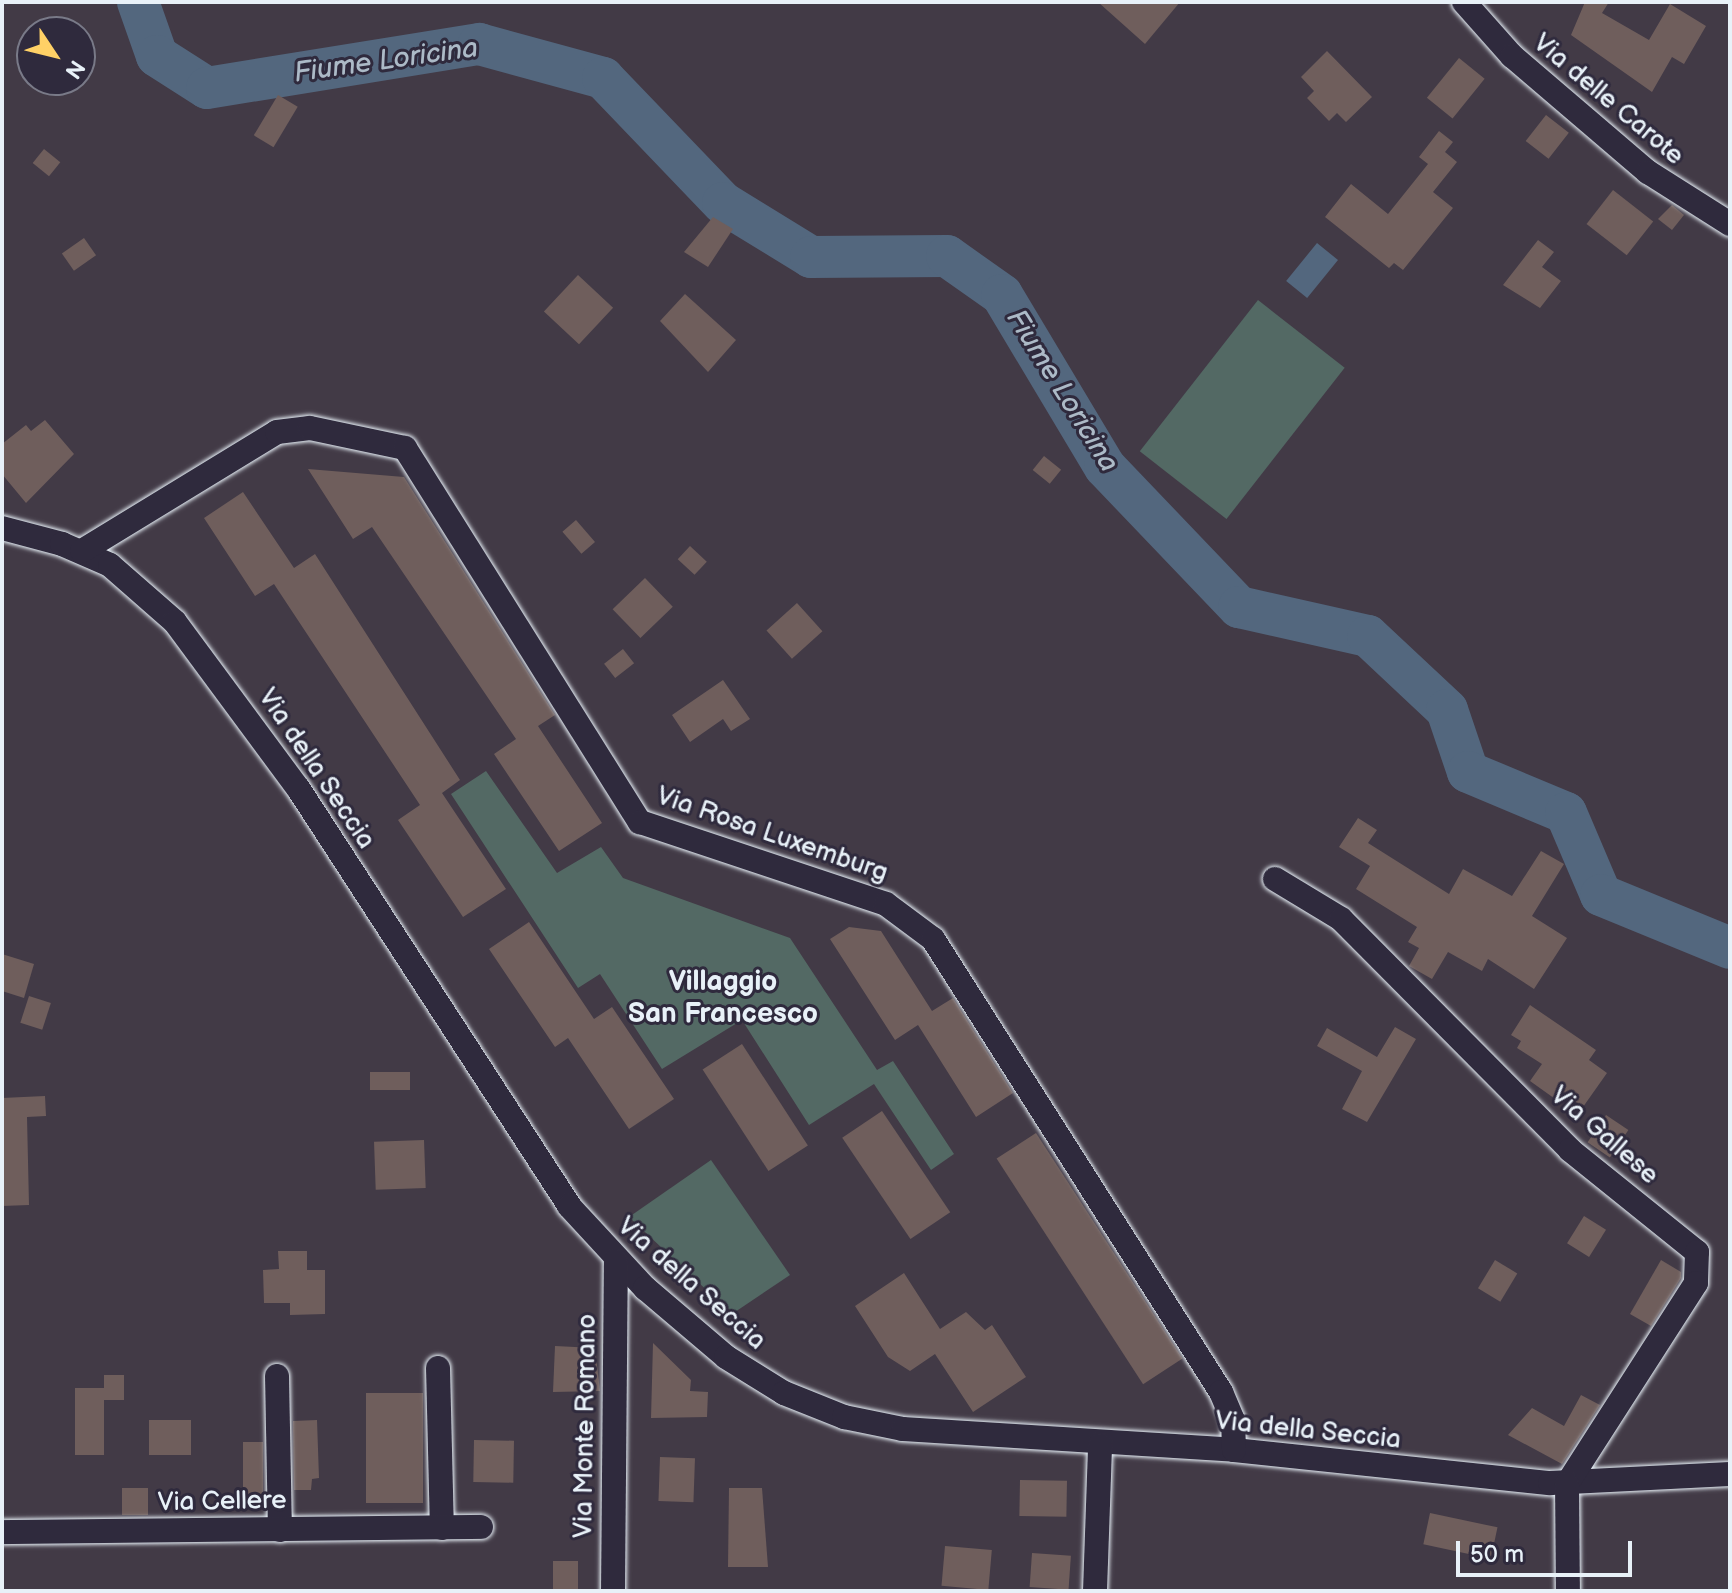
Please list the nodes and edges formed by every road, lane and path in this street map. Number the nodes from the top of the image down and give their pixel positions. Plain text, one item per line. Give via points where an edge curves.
1 (1464, 2) edge
2 (1730, 224) edge
3 (2, 528) edge
4 (82, 551) junction
5 (1275, 879) dead end
6 (616, 1261) junction
7 (438, 1368) dead end
8 (277, 1376) dead end
9 (1100, 1445) junction
10 (1234, 1450) junction
11 (1730, 1474) edge
12 (1567, 1484) junction
13 (481, 1527) dead end
14 (442, 1528) junction
15 (280, 1530) junction
16 (2, 1532) edge
17 (613, 1591) edge
18 (1095, 1591) edge
19 (1568, 1591) edge

1 - 2 street, Via delle Carote via 1512,56 1648,172
3 - 4 street, Via della Seccia
4 - 6 street, Via della Seccia via 149,595 226,685 537,1161
4 - 10 street, Via Rosa Luxemburg via 277,432 320,429 387,441 409,451 640,822 895,907 933,939 1221,1392 1233,1420
5 - 12 street, Via Gallese via 1365,940 1562,1142 1697,1252 1696,1283
6 - 9 street, Via della Seccia via 726,1357 831,1413 895,1428
6 - 17 street, Via Monte Romano
7 - 14 street
8 - 15 street
9 - 10 street, Via della Seccia
9 - 18 street
10 - 12 street, Via della Seccia
11 - 12 street, Via della Seccia
12 - 19 street
13 - 14 street, Via Cellere
14 - 15 street, Via Cellere
15 - 16 street, Via Cellere

